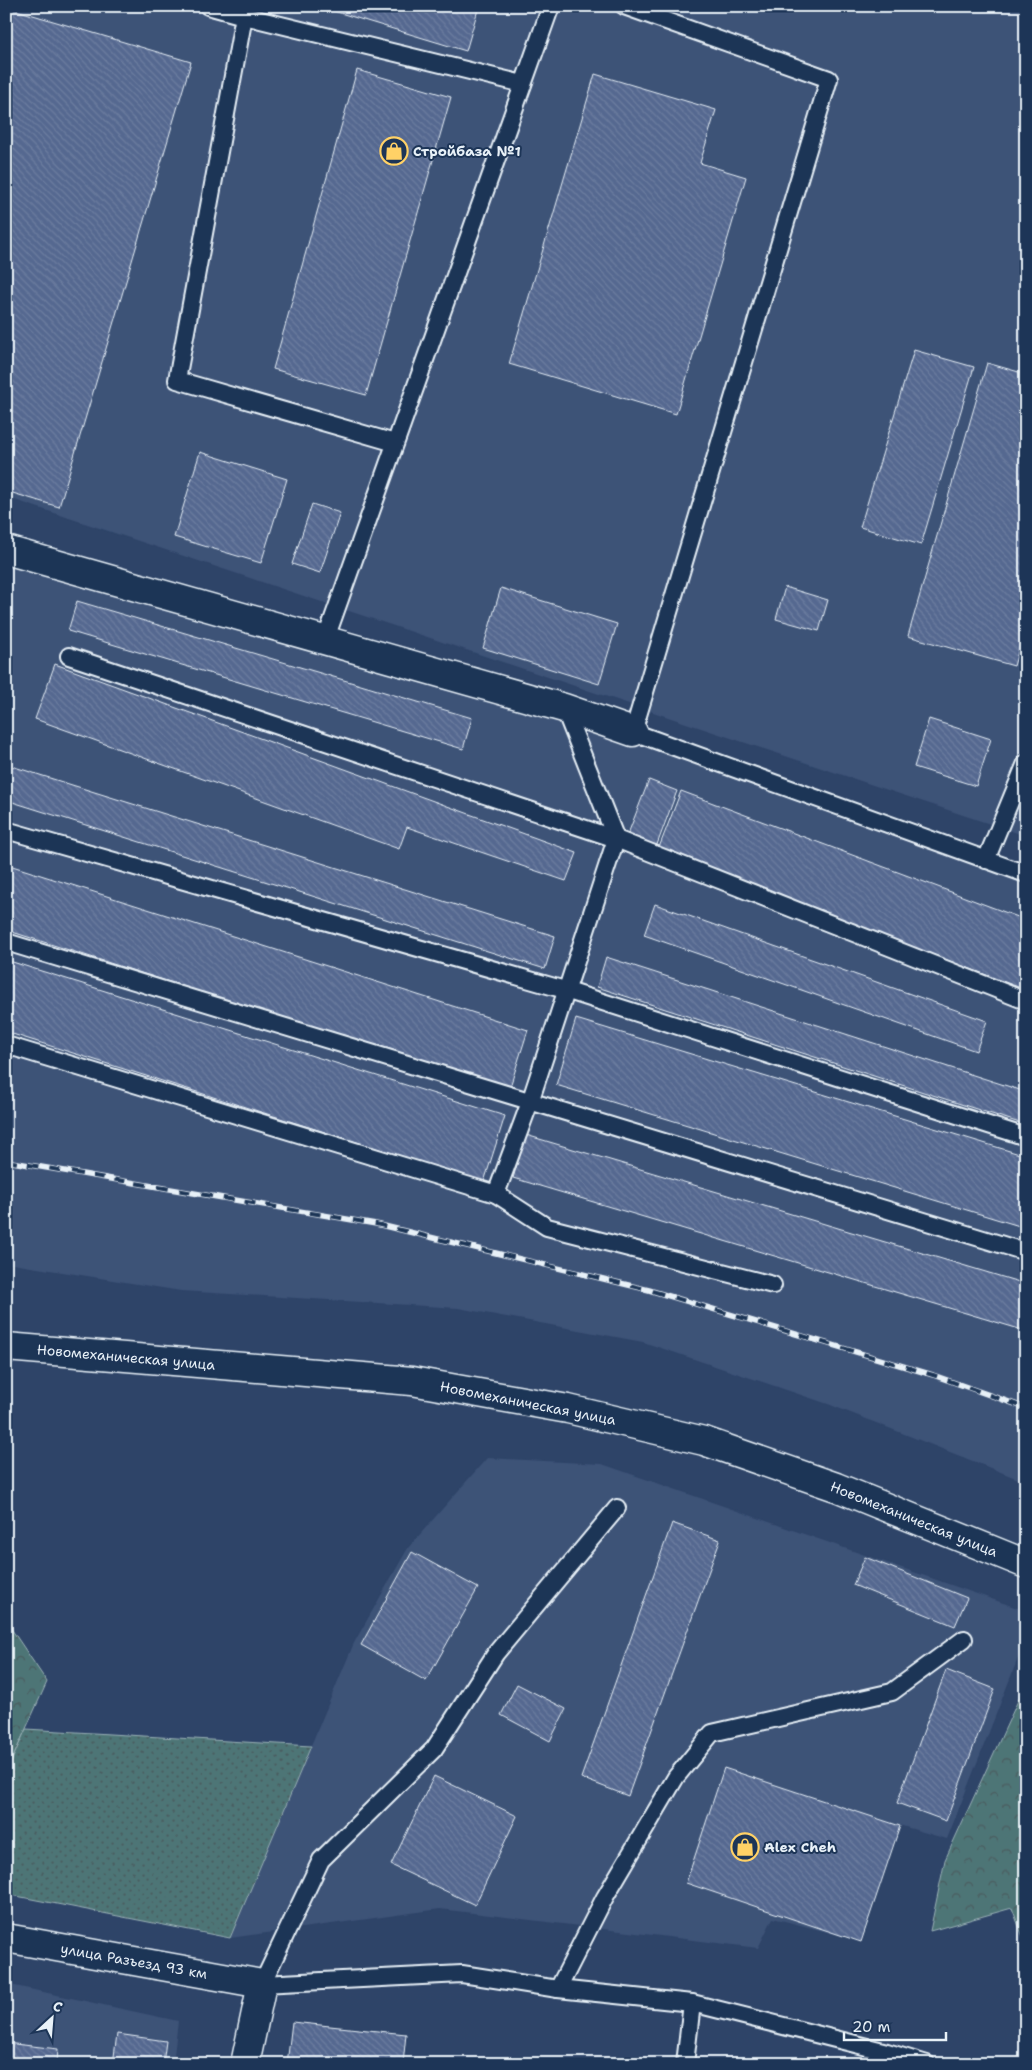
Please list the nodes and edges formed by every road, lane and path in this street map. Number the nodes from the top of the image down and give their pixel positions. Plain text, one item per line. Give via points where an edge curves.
1 (208, 6) edge
2 (551, 6) edge
3 (624, 6) edge
4 (244, 16) junction
5 (523, 84) junction
6 (395, 443) junction
7 (6, 550) edge
8 (325, 641) junction
9 (69, 656) dead end
10 (564, 708) junction
11 (633, 732) junction
12 (1026, 763) edge
13 (6, 830) edge
14 (616, 839) junction
15 (986, 860) junction
16 (1026, 874) edge
17 (6, 942) edge
18 (566, 990) junction
19 (1026, 1001) edge
20 (6, 1045) edge
21 (530, 1102) junction
22 (1026, 1137) edge
23 (496, 1194) junction
24 (1026, 1252) edge
25 (773, 1285) dead end
26 (6, 1347) edge
27 (617, 1508) dead end
28 (1026, 1564) edge
29 (964, 1639) dead end
30 (6, 1938) edge
31 (262, 1984) junction
32 (558, 1989) junction
33 (692, 2003) junction
34 (245, 2064) edge
35 (685, 2064) edge
36 (928, 2064) edge

1 - 4 lane
2 - 5 lane
3 - 11 lane via 829,79
4 - 5 lane
4 - 6 lane via 177,380
5 - 6 lane
6 - 8 lane
7 - 8 main road
8 - 10 main road
9 - 14 lane
10 - 11 main road
10 - 14 lane
11 - 15 lane
12 - 15 lane
13 - 18 lane
14 - 18 lane
14 - 19 lane
15 - 16 lane
17 - 21 lane
18 - 21 lane
18 - 22 lane
20 - 23 lane
21 - 23 lane
21 - 24 lane
23 - 25 lane via 547,1227
26 - 28 main road, Новомеханическая улица via 412,1381 568,1409 704,1441 836,1487
27 - 31 lane via 496,1653 434,1749 321,1860
29 - 32 lane via 892,1692 712,1733 676,1777 605,1897
30 - 31 main road, улица Разъезд 93 км
31 - 32 lane via 462,1974
31 - 34 main road
32 - 33 lane
33 - 35 lane
33 - 36 lane

